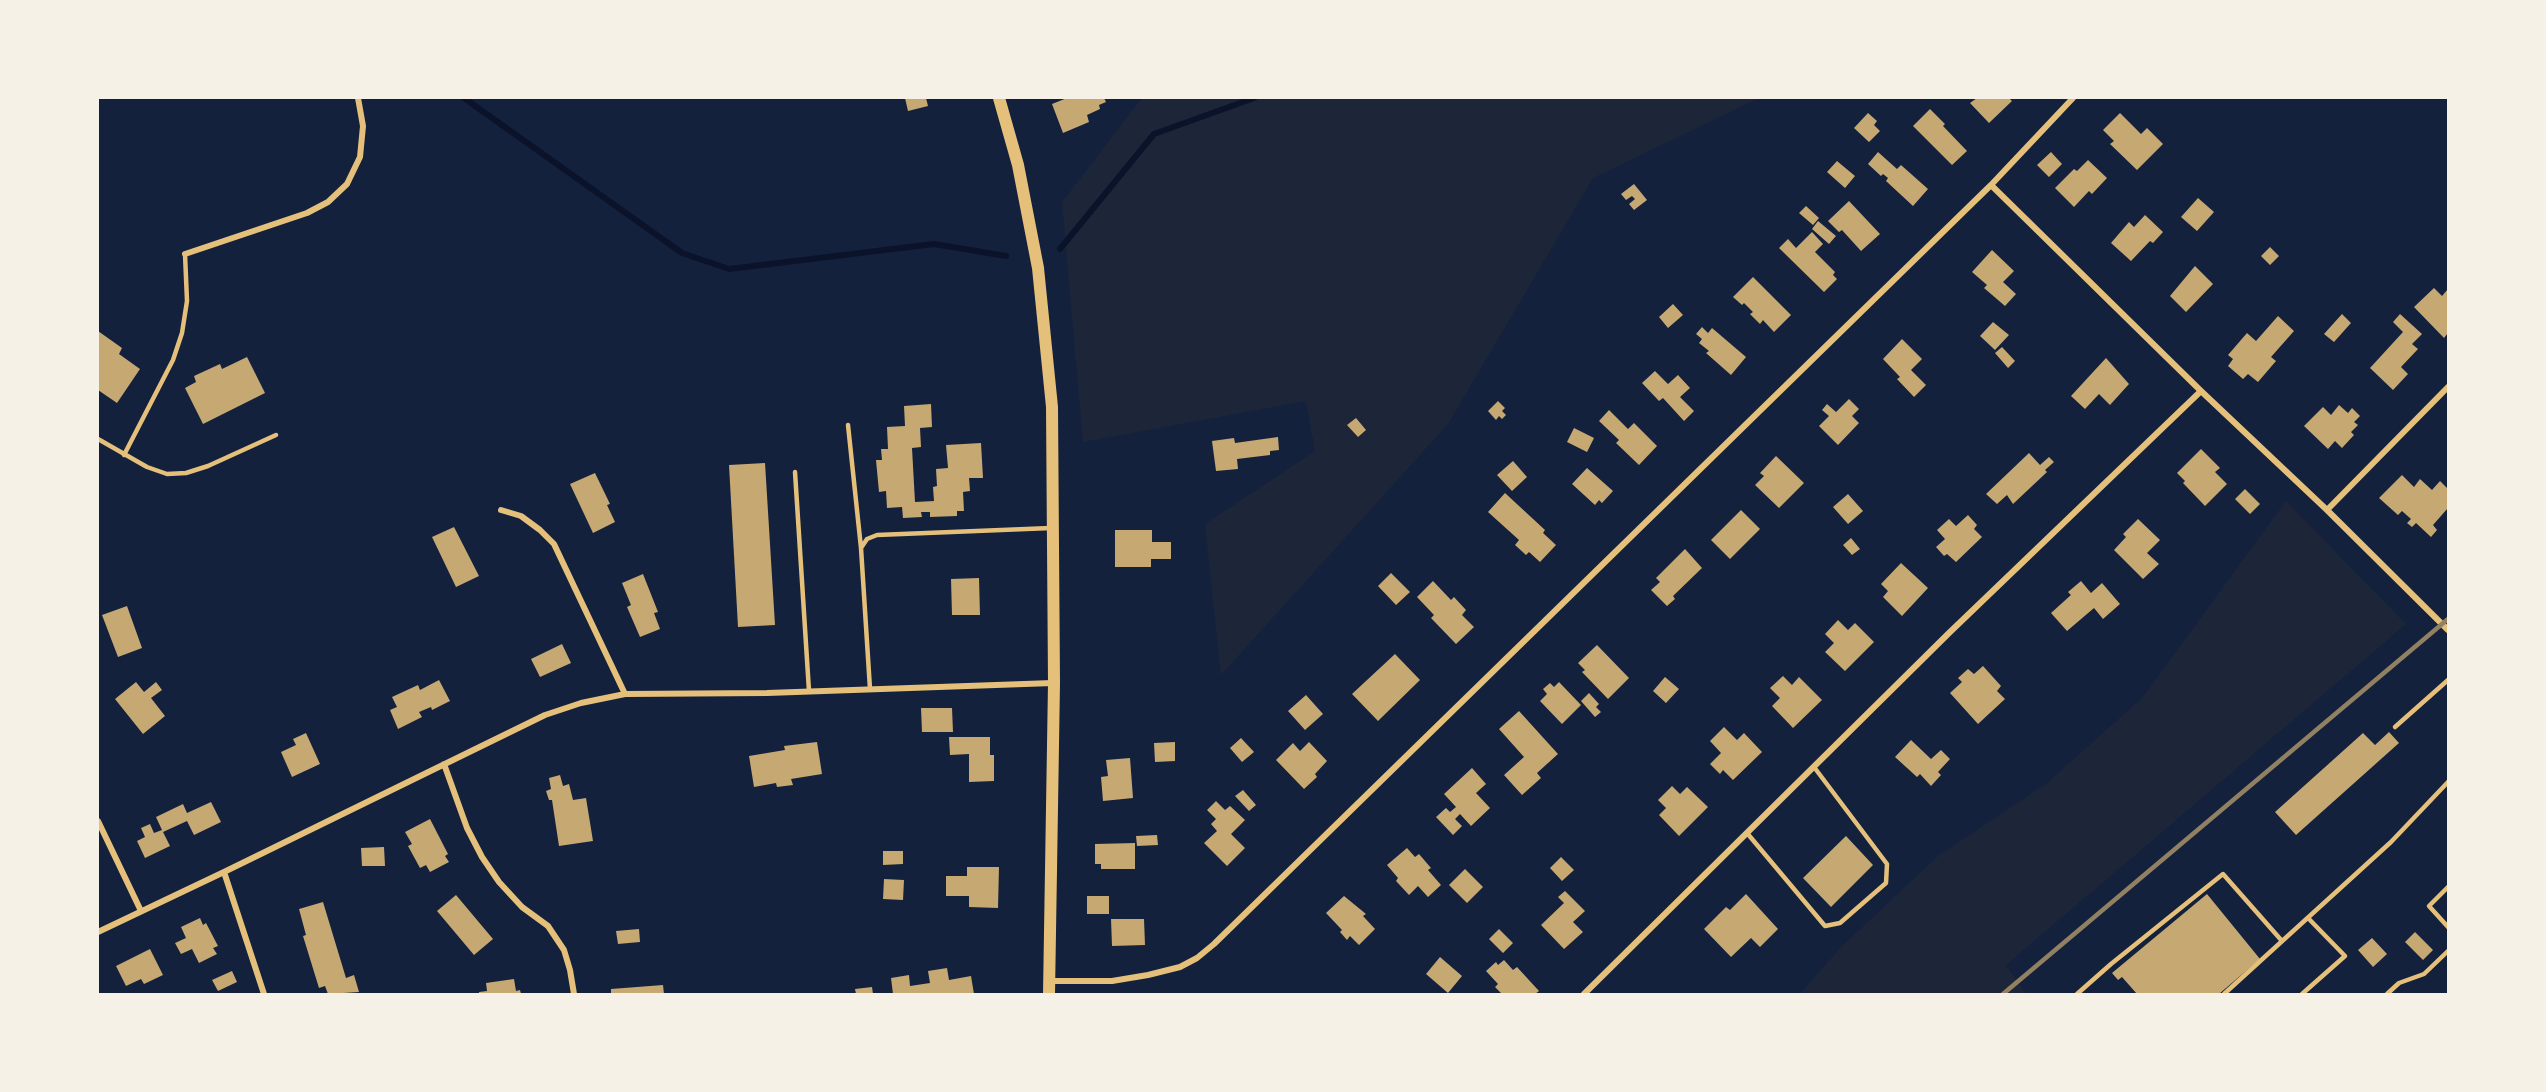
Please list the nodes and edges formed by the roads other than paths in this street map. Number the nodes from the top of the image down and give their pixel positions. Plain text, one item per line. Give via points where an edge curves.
1 (358, 98) edge
2 (999, 98) edge
3 (2073, 98) edge
4 (1991, 185) junction
5 (185, 254) joint
6 (2448, 387) edge
7 (2201, 391) junction
8 (848, 425) dead end
9 (276, 435) dead end
10 (98, 439) edge
11 (124, 455) junction
12 (795, 472) dead end
13 (501, 510) dead end
14 (2327, 510) junction
15 (1054, 528) junction
16 (861, 548) junction
17 (2448, 630) edge
18 (2448, 680) edge
19 (1054, 683) junction
20 (870, 689) junction
21 (809, 691) junction
22 (625, 694) junction
23 (2395, 727) dead end
24 (444, 764) junction
25 (1814, 767) junction
26 (2448, 782) edge
27 (98, 821) edge
28 (1747, 833) junction
29 (224, 872) junction
30 (2448, 886) edge
31 (141, 911) junction
32 (2308, 918) junction
33 (2448, 927) edge
34 (98, 932) edge
35 (2282, 941) junction
36 (2448, 951) edge
37 (1049, 981) junction
38 (264, 994) edge
39 (574, 994) edge
40 (1049, 994) edge
41 (1584, 994) edge
42 (2077, 994) edge
43 (2224, 994) edge
44 (2301, 994) edge
45 (2387, 994) edge

1 - 5 street via 363,126 360,157 347,184 328,202 307,213
2 - 15 main road via 1018,165 1038,268 1052,407
3 - 4 street
4 - 7 street
4 - 37 street via 1197,958 1180,967 1112,981
5 - 11 lane via 187,301 182,333 173,360
6 - 14 street
7 - 14 street
7 - 25 street
8 - 16 lane
9 - 11 lane via 186,473 167,474
10 - 11 lane
12 - 21 lane
13 - 22 street via 520,516 554,544
14 - 17 street
15 - 16 lane via 877,535 867,539
15 - 19 main road
16 - 20 lane
18 - 23 lane
19 - 20 street
19 - 37 main road
20 - 21 street
21 - 22 street
22 - 24 street via 545,715
24 - 29 street
24 - 39 street via 482,858 506,891 548,926 564,950
25 - 28 street
25 - 28 lane via 1887,864 1886,883 1840,923 1826,926
26 - 32 lane via 2391,842
27 - 31 street
28 - 41 street
29 - 31 street
29 - 38 street
30 - 33 lane via 2429,906
31 - 34 street
32 - 35 lane
32 - 44 lane via 2344,956
35 - 42 lane via 2223,874
35 - 43 lane
36 - 45 lane via 2424,974 2399,983
37 - 40 main road

